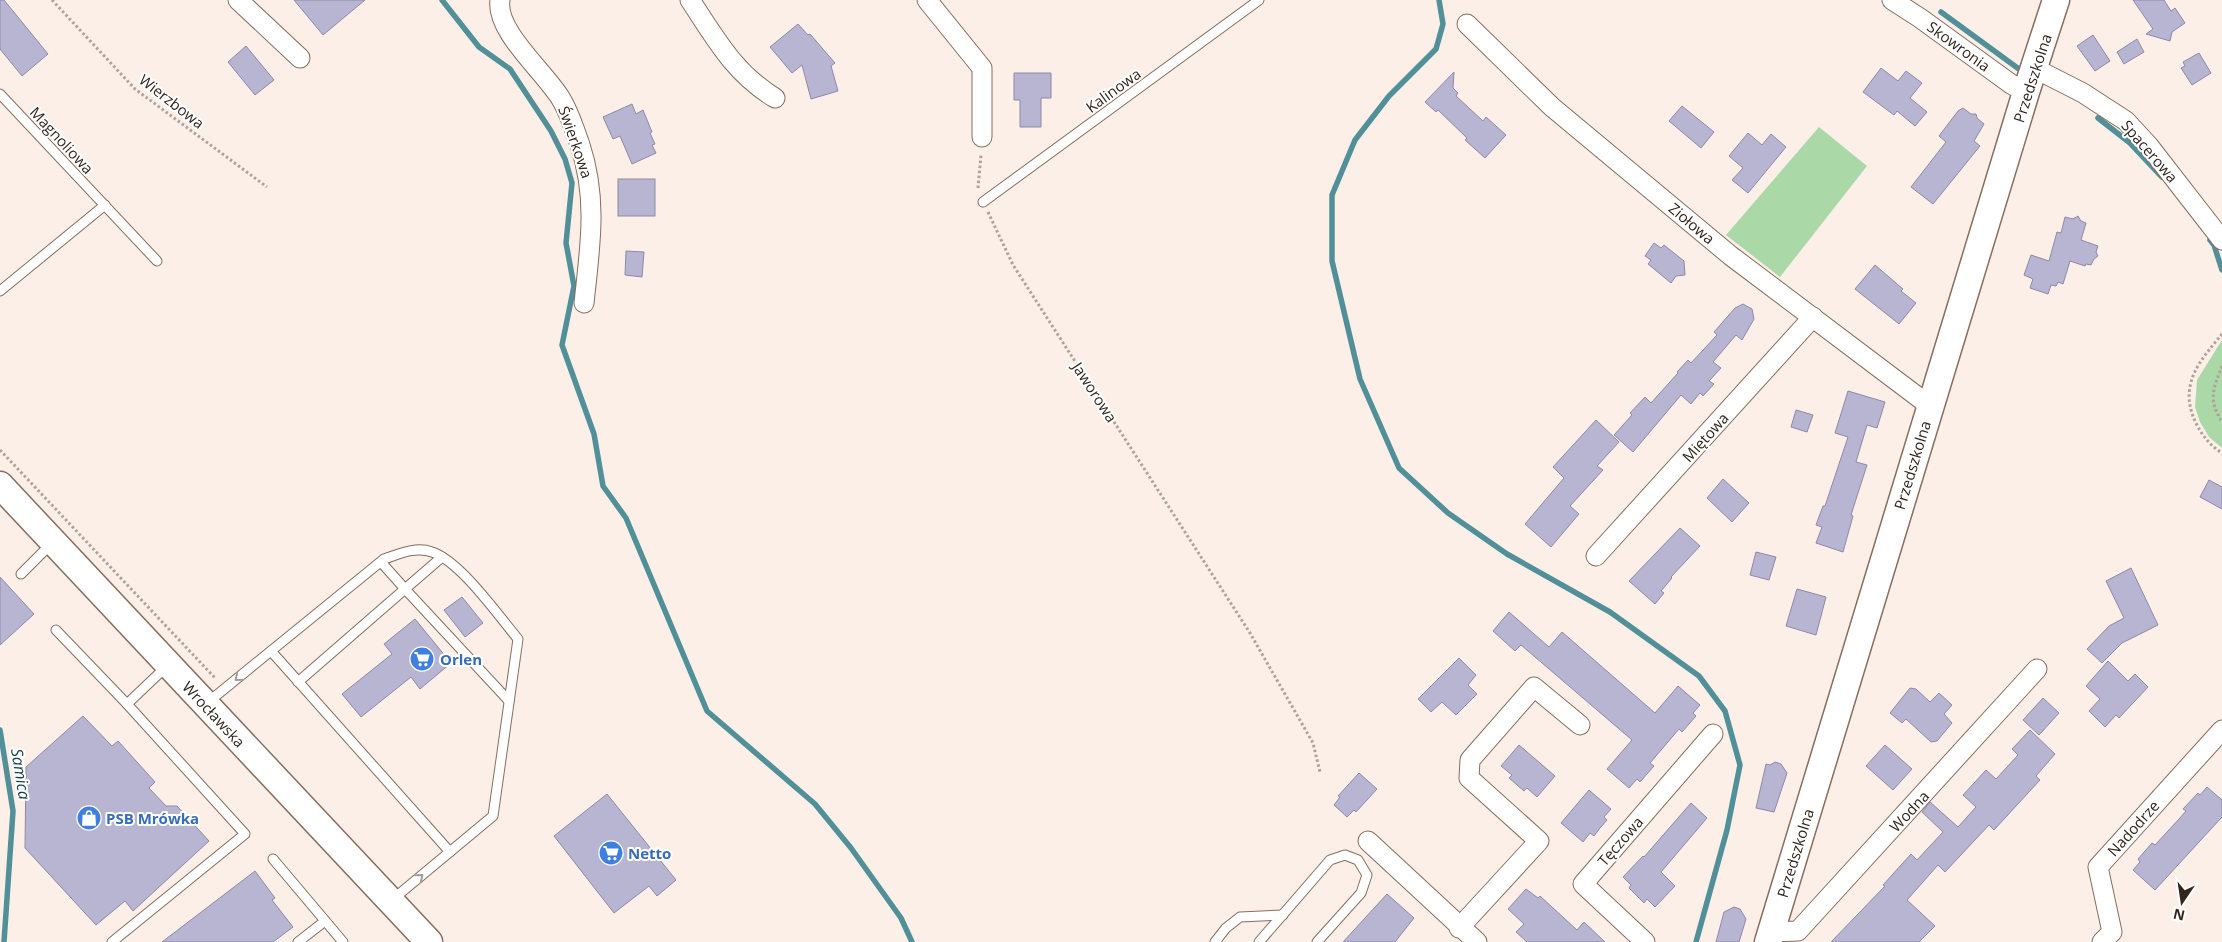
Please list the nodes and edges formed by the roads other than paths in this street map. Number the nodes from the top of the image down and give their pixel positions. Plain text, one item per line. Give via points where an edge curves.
1 (238, 0) edge
2 (500, 0) edge
3 (690, 0) edge
4 (927, 0) edge
5 (1259, 0) edge
6 (1892, 0) edge
7 (2056, 0) edge
8 (1467, 24) dead end
9 (300, 58) dead end
10 (2030, 80) junction
11 (0, 94) edge
12 (775, 98) dead end
13 (982, 137) road end
14 (983, 202) road end
15 (104, 205) junction
16 (2222, 240) edge
17 (157, 261) dead end
18 (0, 291) edge
19 (584, 303) dead end
20 (1813, 317) junction
21 (1930, 406) junction
22 (0, 485) edge
23 (53, 542) junction
24 (1596, 556) dead end
25 (442, 557) junction
26 (381, 562) junction
27 (21, 574) dead end
28 (406, 590) junction
29 (56, 630) dead end
30 (271, 651) junction
31 (168, 665) junction
32 (2037, 669) dead end
33 (298, 682) junction
34 (214, 697) junction
35 (509, 701) junction
36 (127, 704) junction
37 (1580, 725) dead end
38 (2222, 730) edge
39 (1713, 734) dead end
40 (1368, 841) dead end
41 (450, 852) junction
42 (273, 859) dead end
43 (390, 901) junction
44 (1283, 915) junction
45 (325, 921) junction
46 (1459, 928) junction
47 (1769, 937) edge
48 (112, 942) edge
49 (298, 942) edge
50 (343, 942) edge
51 (429, 942) edge
52 (1215, 942) edge
53 (1260, 942) edge
54 (1317, 942) edge
55 (1477, 942) edge
56 (1645, 942) edge
57 (2102, 942) edge

1 - 9 street
2 - 19 street, Świerkowa via 502,17 514,38 561,99 590,183 592,225
3 - 12 street via 726,56 746,78
4 - 13 street via 982,68
5 - 14 lane, Kalinowa
6 - 10 street, Skowronia via 2011,84
7 - 10 street, Przedszkolna
8 - 20 street, Ziołowa via 1552,107 1731,256
10 - 16 street, Spacerowa via 2083,93 2126,121
10 - 21 street, Przedszkolna
11 - 15 lane, Magnoliowa
15 - 17 lane, Magnoliowa
15 - 18 lane
20 - 21 street, Ziołowa
20 - 24 street, Miętowa
21 - 47 street, Przedszkolna
22 - 23 street, Wrocławska
23 - 27 lane
23 - 31 street, Wrocławska
25 - 26 lane via 432,552 411,550
25 - 28 lane
25 - 35 lane via 456,565 518,639
26 - 28 lane
26 - 30 lane
28 - 33 lane
28 - 35 lane
29 - 36 lane
30 - 33 lane
30 -> 34 lane
31 - 34 street, Wrocławska
31 - 36 lane
32 - 47 street, Wodna via 1798,931
33 - 41 lane
34 - 43 street, Wrocławska
35 - 41 lane via 493,816
36 - 48 lane via 245,834
37 - 46 street via 1534,687 1470,760 1469,778 1539,840
38 - 57 street, Nadodrze via 2098,867 2112,932
39 - 56 street, Tęczowa via 1583,884
40 - 46 street
43 -> 41 lane
42 - 45 lane
43 - 51 street, Wrocławska
44 - 52 lane via 1240,916
44 - 53 lane
44 - 54 lane via 1330,860 1345,855 1358,860 1367,875 1361,893
45 - 49 lane
45 - 50 lane
46 - 55 street

